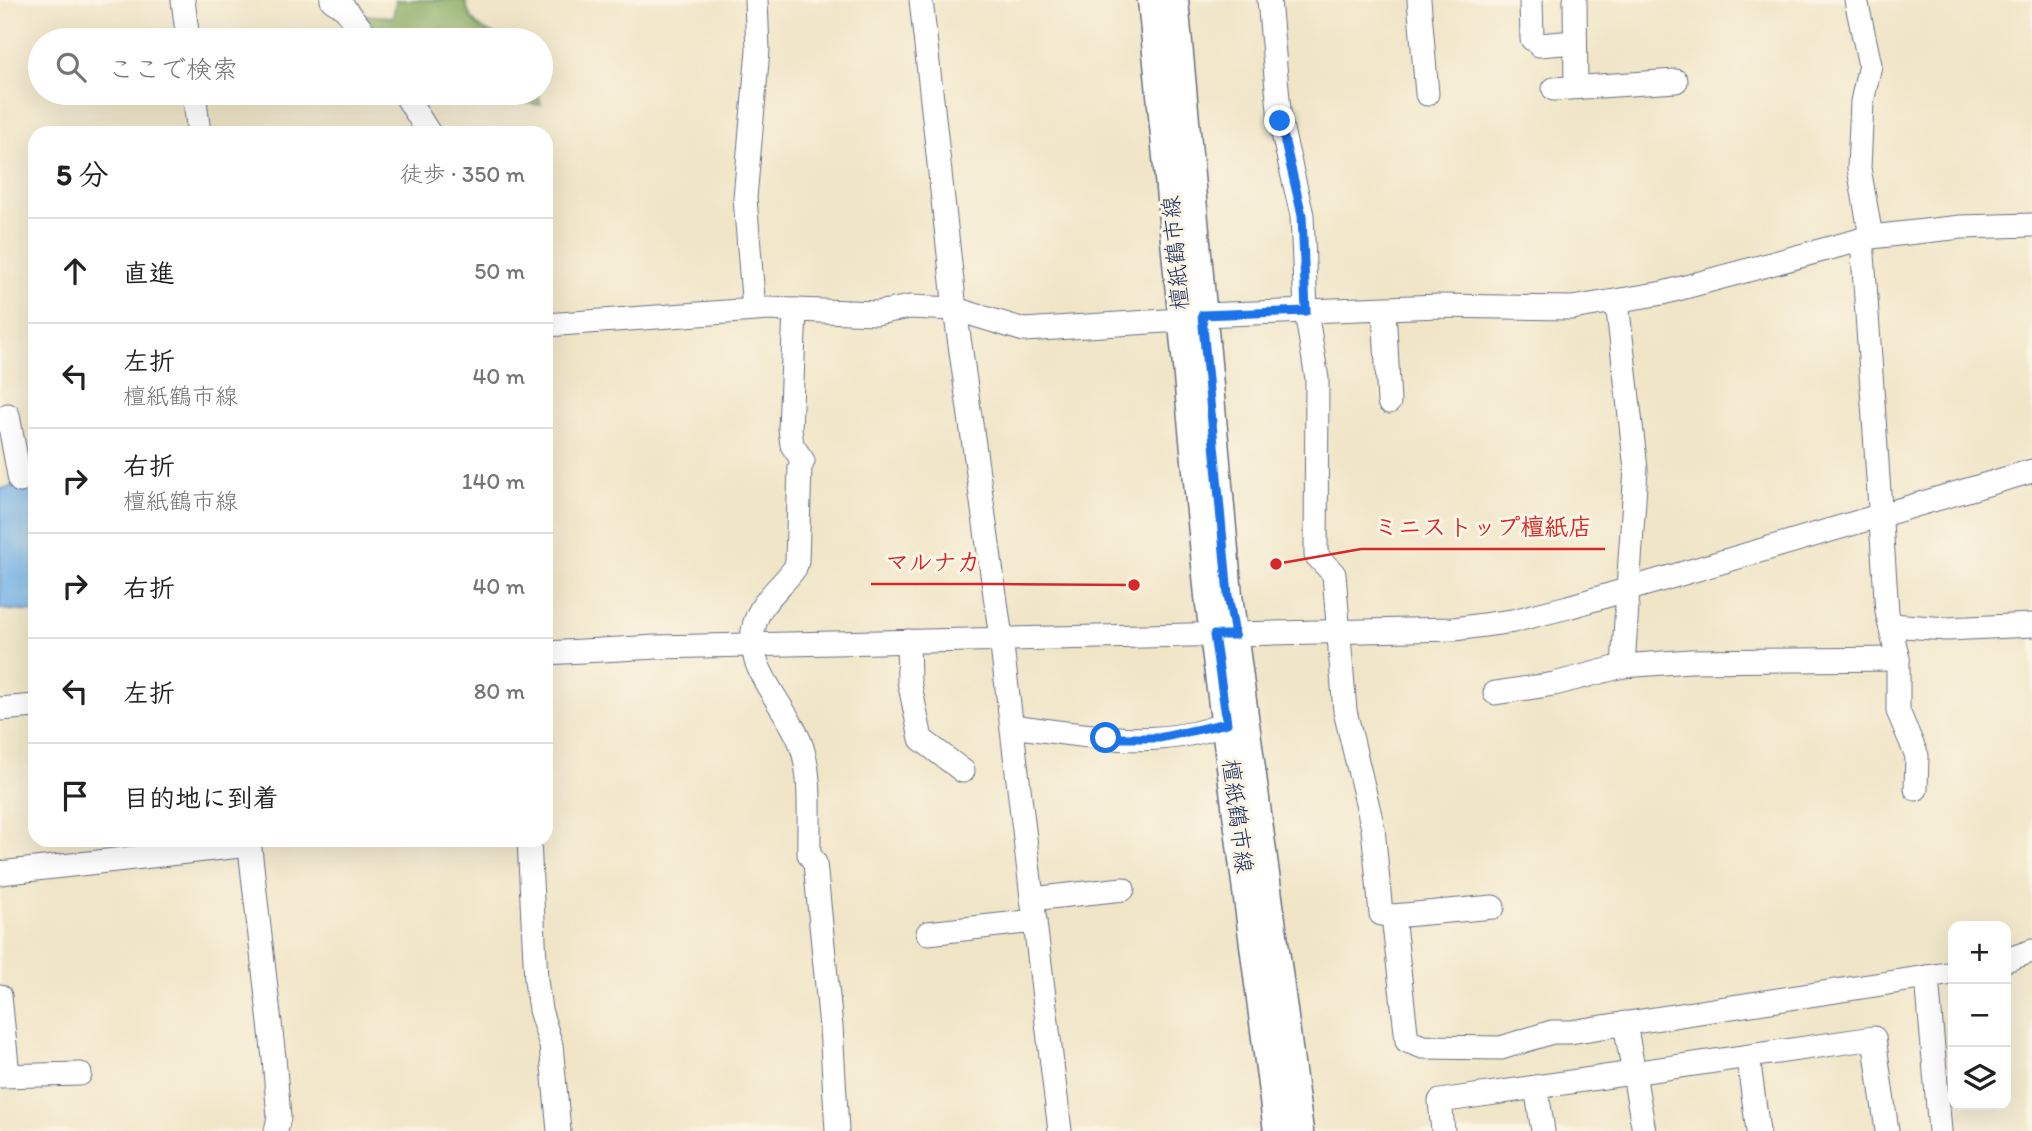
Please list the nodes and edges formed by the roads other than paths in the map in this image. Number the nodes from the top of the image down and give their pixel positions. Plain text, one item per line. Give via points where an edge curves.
1 (183, 0) edge
2 (332, 0) edge
3 (756, 0) edge
4 (921, 0) edge
5 (1152, 0) edge
6 (1174, 0) edge
7 (1269, 0) edge
8 (1419, 0) edge
9 (1531, 0) edge
10 (1575, 0) edge
11 (1856, 0) edge
12 (186, 28) edge
13 (360, 28) edge
14 (1575, 42) junction
15 (1676, 81) dead end
16 (1427, 94) dead end
17 (196, 105) edge
18 (412, 105) edge
19 (198, 126) edge
20 (425, 126) edge
21 (2032, 225) edge
22 (1866, 238) junction
23 (1617, 302) junction
24 (955, 309) junction
25 (1384, 309) junction
26 (754, 310) junction
27 (795, 310) junction
28 (1306, 311) junction
29 (1191, 317) junction
30 (553, 324) edge
31 (1389, 402) dead end
32 (8, 415) dead end
33 (2032, 471) edge
34 (18, 480) edge
35 (1881, 514) junction
36 (1628, 590) junction
37 (1890, 625) junction
38 (2032, 625) edge
39 (1340, 632) junction
40 (1225, 635) junction
41 (1001, 638) junction
42 (908, 641) junction
43 (755, 646) junction
44 (553, 653) edge
45 (1898, 659) junction
46 (1623, 666) junction
47 (1495, 693) dead end
48 (28, 707) edge
49 (0, 709) edge
50 (1227, 723) junction
51 (1012, 726) junction
52 (963, 771) dead end
53 (1916, 789) dead end
54 (216, 847) edge
55 (249, 847) edge
56 (529, 847) edge
57 (0, 873) edge
58 (1123, 889) dead end
59 (1493, 907) dead end
60 (1034, 910) junction
61 (1393, 916) junction
62 (928, 933) dead end
63 (2032, 951) edge
64 (2011, 958) edge
65 (1948, 974) edge
66 (1927, 977) junction
67 (0, 996) edge
68 (1625, 1023) junction
69 (1748, 1057) junction
70 (80, 1074) dead end
71 (1633, 1075) junction
72 (4, 1076) edge
73 (1536, 1087) junction
74 (276, 1131) edge
75 (559, 1131) edge
76 (837, 1131) edge
77 (1060, 1131) edge
78 (1278, 1131) edge
79 (1299, 1131) edge
80 (1443, 1131) edge
81 (1544, 1131) edge
82 (1644, 1131) edge
83 (1758, 1131) edge
84 (1887, 1131) edge
85 (1940, 1131) edge

1 - 12 street
2 - 13 street
3 - 26 street via 758,50 745,198
4 - 24 street
5 - 29 main road, 檀紙鶴市線
6 - 29 main road, 檀紙鶴市線
7 - 28 street via 1280,121 1302,215
8 - 16 street
9 - 14 street via 1535,42
10 - 14 street
11 - 22 street via 1870,65 1862,102 1859,168
14 - 15 street via 1565,88
17 - 19 street
18 - 20 street
21 - 22 street
22 - 23 street
22 - 35 street
23 - 25 street via 1572,308
23 - 36 street via 1636,469
24 - 27 street via 910,307 877,313
24 - 29 street via 1024,330
24 - 41 street
25 - 28 street
25 - 31 street
26 - 27 street
26 - 30 street
27 - 43 street via 790,429 792,445 803,461 797,561 788,579 762,608 755,623
28 - 29 street
28 - 39 street via 1317,379 1316,555 1334,574
29 - 40 main road, 檀紙鶴市線 via 1228,595
32 - 34 street
33 - 35 street
35 - 36 street
35 - 37 street
36 - 39 street via 1513,621 1454,629
36 - 46 street
37 - 38 street via 1947,629
37 - 45 street
39 - 40 street
39 - 61 street via 1345,711 1373,828 1381,914
40 - 41 street
40 - 50 main road, 檀紙鶴市線
40 - 79 main road, 檀紙鶴市線
41 - 42 street
41 - 51 street
42 - 43 street
42 - 52 street via 909,681 921,739
43 - 44 street
43 - 76 street via 754,658 805,757 809,854 815,863
45 - 46 street
45 - 53 street via 1898,711 1917,756
46 - 47 street via 1555,684
48 - 49 street
50 - 51 street via 1129,740
50 - 78 main road, 檀紙鶴市線
51 - 60 street
54 - 57 street
55 - 74 street via 274,1058
56 - 75 street via 536,980 551,1045
58 - 60 street
59 - 61 street
60 - 62 street
60 - 77 street
61 - 68 street via 1407,1041 1423,1046 1501,1048 1552,1032
63 - 64 street
65 - 66 street
66 - 68 street
66 - 85 street
67 - 72 street
68 - 71 street
69 - 71 street
69 - 83 street
69 - 84 street via 1874,1038
70 - 72 street
71 - 73 street
71 - 82 street
73 - 80 street via 1440,1101
73 - 81 street

